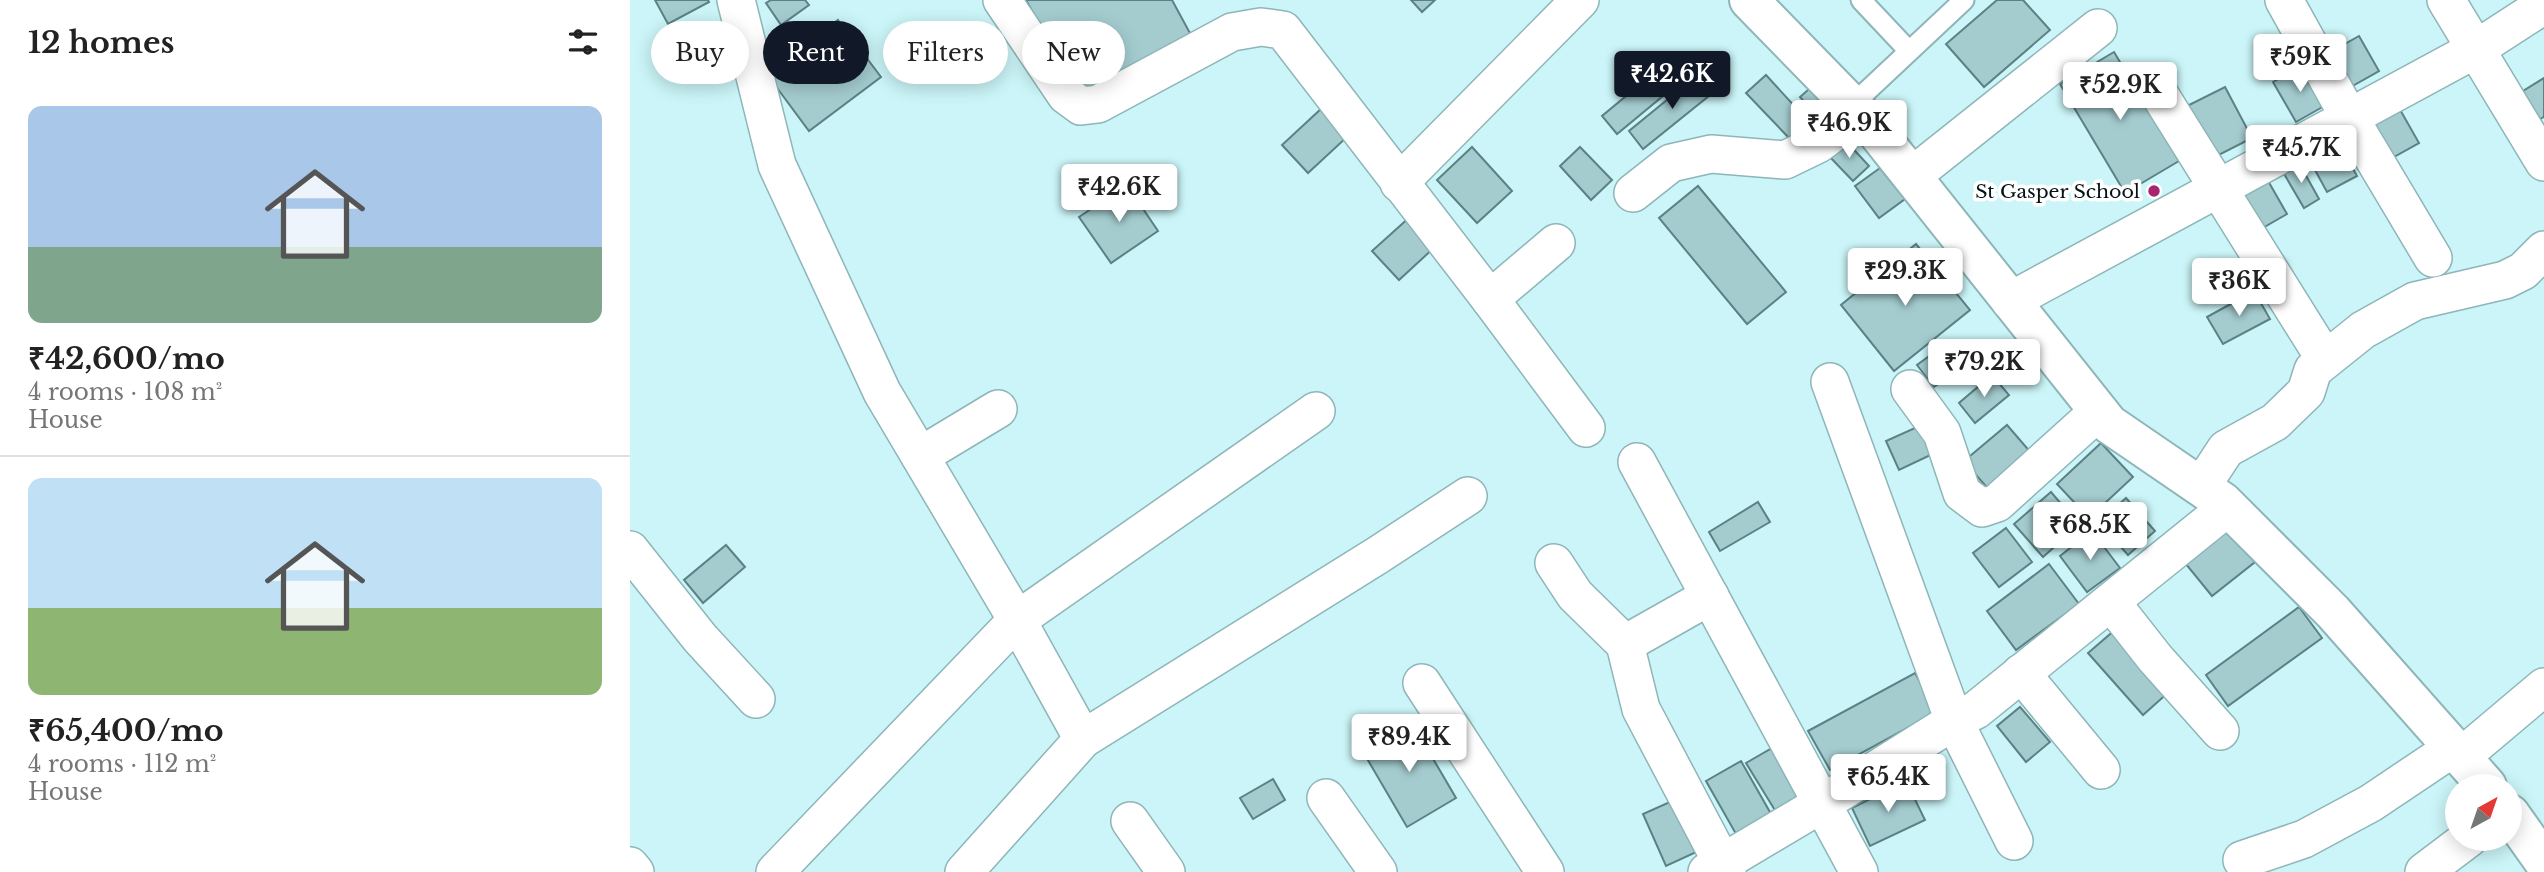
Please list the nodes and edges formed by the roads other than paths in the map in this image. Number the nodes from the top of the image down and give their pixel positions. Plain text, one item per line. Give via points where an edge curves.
1 (736, 0) edge
2 (1002, 0) edge
3 (1580, 0) edge
4 (1749, 0) edge
5 (1861, 0) edge
6 (1964, 0) edge
7 (2284, 0) edge
8 (2446, 0) edge
9 (2544, 5) edge
10 (2098, 27) dead end
11 (2476, 49) junction
12 (1909, 51) junction
13 (2153, 84) dead end
14 (1856, 109) junction
15 (2349, 117) junction
16 (2544, 162) edge
17 (1912, 176) junction
18 (1399, 183) junction
19 (2217, 188) junction
20 (1633, 193) dead end
21 (1556, 243) dead end
22 (2544, 250) edge
23 (2432, 258) dead end
24 (1490, 299) junction
25 (2010, 301) junction
26 (2325, 359) junction
27 (1830, 382) dead end
28 (1910, 388) dead end
29 (998, 409) dead end
30 (1316, 411) dead end
31 (2098, 411) junction
32 (1586, 428) dead end
33 (920, 456) junction
34 (1637, 462) dead end
35 (1468, 496) dead end
36 (2214, 497) junction
37 (1554, 563) dead end
38 (637, 574) edge
39 (1710, 596) junction
40 (2111, 602) junction
41 (1017, 620) junction
42 (1625, 644) junction
43 (2021, 673) junction
44 (1422, 683) dead end
45 (2544, 687) edge
46 (756, 699) dead end
47 (1954, 721) junction
48 (2220, 731) dead end
49 (1083, 739) junction
50 (2457, 752) junction
51 (2101, 770) dead end
52 (2476, 774) edge
53 (1326, 798) dead end
54 (1823, 803) junction
55 (1130, 821) dead end
56 (2522, 831) edge
57 (2014, 841) dead end
58 (2452, 851) edge
59 (2242, 860) dead end
60 (2544, 862) edge
61 (630, 866) edge
62 (1719, 869) edge
63 (635, 872) edge
64 (775, 872) edge
65 (964, 872) edge
66 (1166, 872) edge
67 (1378, 872) edge
68 (1545, 872) edge
69 (1859, 872) edge
70 (2424, 872) edge

1 - 33 street via 777,165 882,391
2 - 18 street via 1066,95 1081,106 1098,104 1232,32 1261,27 1283,30
3 - 18 street
4 - 14 street
5 - 12 lane
6 - 12 lane
7 - 15 street
8 - 11 street
9 - 11 street
10 - 17 street
11 - 15 street
11 - 16 street
12 - 14 lane
13 - 19 street
14 - 17 street
14 - 20 street via 1818,144 1785,160 1712,153 1671,163
15 - 19 street
15 - 23 street
17 - 25 street
18 - 24 street
19 - 25 street
19 - 26 street
21 - 24 street
22 - 26 street via 2524,271 2505,280 2415,301 2363,330
24 - 32 street
25 - 31 street
26 - 36 street via 2313,370 2306,393 2275,422 2226,449
27 - 47 street
28 - 31 street via 1942,433 1962,493 1982,508 1997,503
29 - 33 street
30 - 41 street
31 - 36 street via 2109,424
33 - 41 street
34 - 39 street
35 - 49 street
36 - 40 street
36 - 50 street via 2333,612
37 - 42 street via 1575,594
38 - 46 street
39 - 42 street
39 - 54 street
40 - 43 street
40 - 48 street
41 - 49 street
41 - 64 street
42 - 62 street via 1641,709
43 - 47 street via 1976,710
43 - 51 street
44 - 68 street
45 - 50 street
47 - 54 street
47 - 57 street
49 - 65 street
50 - 52 street
50 - 59 street via 2304,839
53 - 67 street
54 - 62 street
54 - 69 street
55 - 66 street
56 - 60 street
58 - 70 street
61 - 63 street

